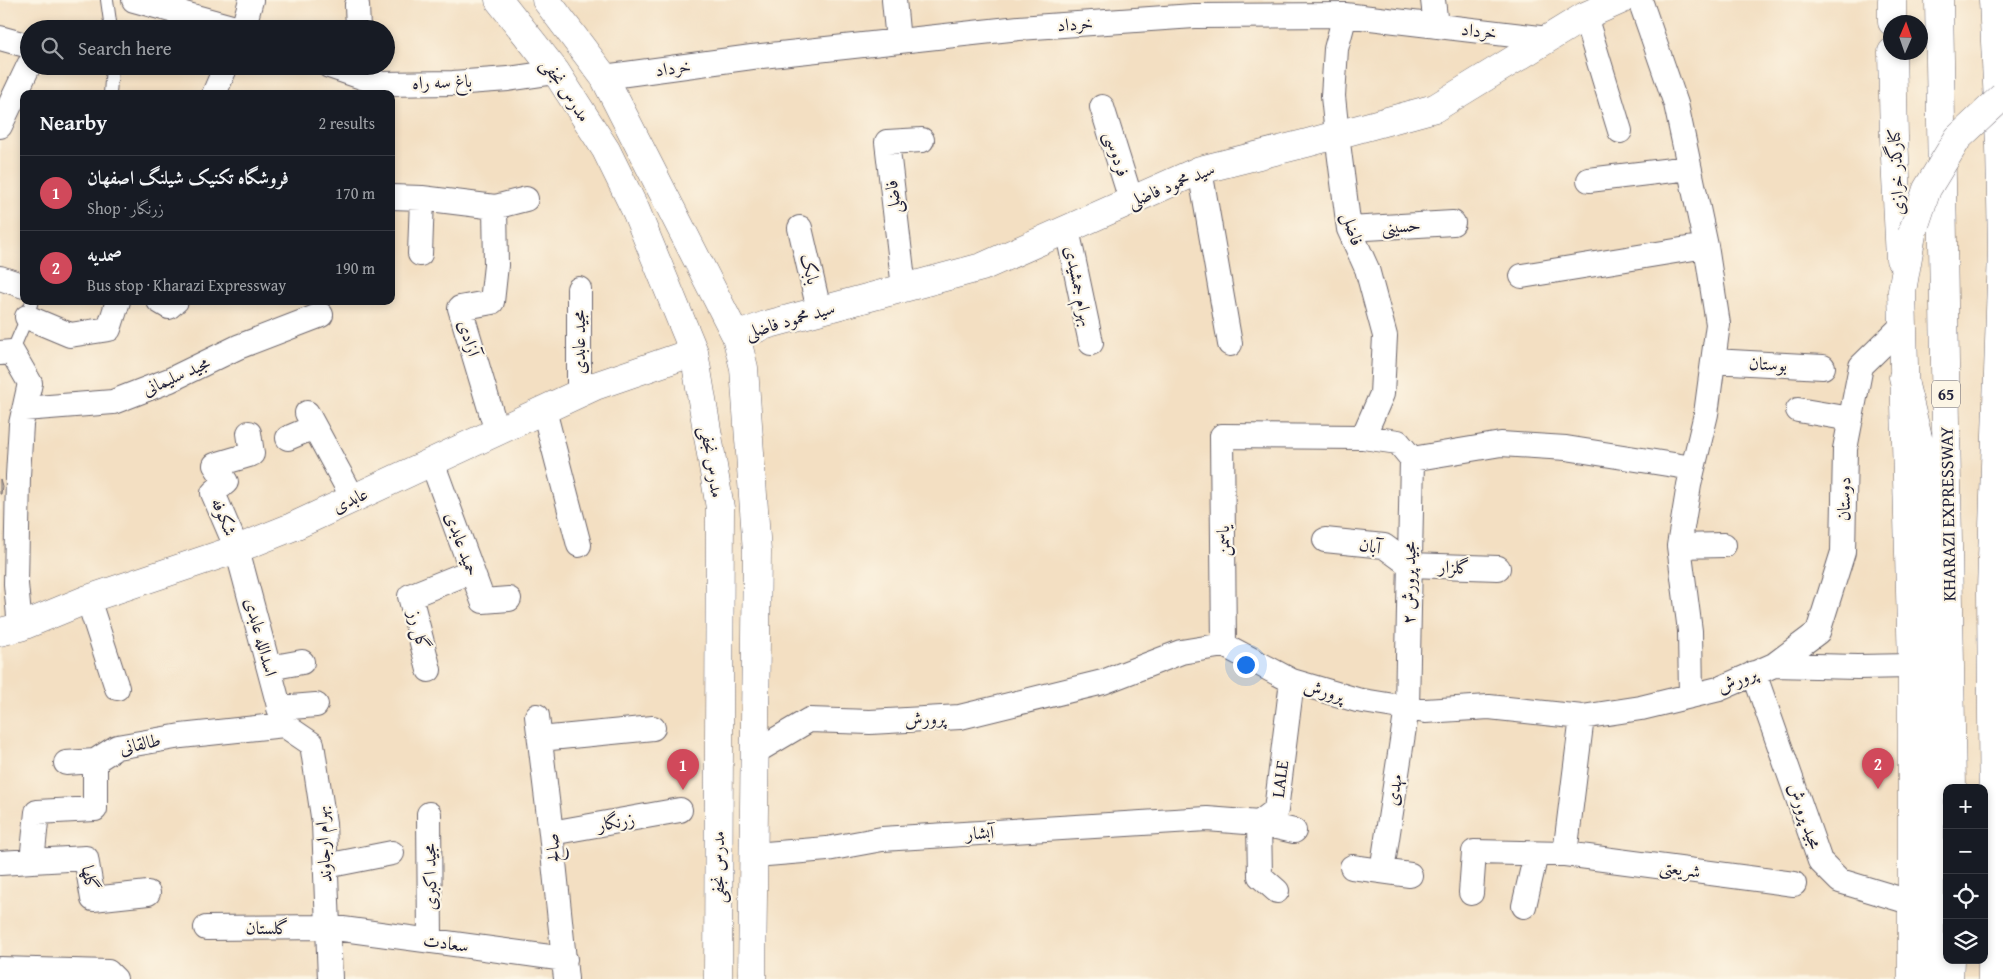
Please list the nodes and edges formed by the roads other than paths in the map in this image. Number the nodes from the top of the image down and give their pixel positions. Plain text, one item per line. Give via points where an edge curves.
1 (106, 0) edge
2 (134, 0) edge
3 (252, 0) edge
4 (499, 0) edge
5 (546, 0) edge
6 (894, 0) edge
7 (1433, 0) edge
8 (1621, 0) edge
9 (1640, 0) edge
10 (1892, 0) edge
11 (1939, 0) edge
12 (1993, 0) edge
13 (357, 5) dead end
14 (1288, 8) edge
15 (1156, 9) edge
16 (1345, 15) junction
17 (1892, 15) edge
18 (1585, 16) junction
19 (109, 20) edge
20 (206, 20) edge
21 (246, 20) edge
22 (358, 20) edge
23 (1436, 26) junction
24 (0, 38) edge
25 (1548, 39) junction
26 (898, 41) junction
27 (20, 44) edge
28 (1892, 60) edge
29 (556, 72) junction
30 (24, 75) edge
31 (111, 75) edge
32 (222, 75) edge
33 (366, 75) edge
34 (604, 77) junction
35 (110, 90) edge
36 (216, 90) edge
37 (2003, 96) edge
38 (1102, 107) dead end
39 (0, 126) edge
40 (1620, 131) dead end
41 (1337, 135) junction
42 (922, 140) dead end
43 (2000, 145) junction
44 (1689, 168) junction
45 (1200, 170) junction
46 (2003, 176) edge
47 (1589, 180) dead end
48 (395, 197) edge
49 (422, 198) junction
50 (526, 199) dead end
51 (1131, 200) junction
52 (495, 207) junction
53 (1453, 223) dead end
54 (800, 228) dead end
55 (1068, 229) junction
56 (1349, 229) junction
57 (1706, 246) junction
58 (420, 254) dead end
59 (1522, 276) dead end
60 (0, 278) edge
61 (20, 285) edge
62 (904, 288) junction
63 (579, 289) dead end
64 (1902, 291) junction
65 (117, 305) edge
66 (30, 309) edge
67 (820, 310) junction
68 (321, 315) dead end
69 (1902, 326) junction
70 (736, 336) junction
71 (1091, 343) dead end
72 (1230, 344) dead end
73 (6, 352) edge
74 (694, 352) junction
75 (1713, 361) junction
76 (1823, 367) dead end
77 (1903, 377) junction
78 (579, 394) junction
79 (24, 409) junction
80 (544, 410) junction
81 (1798, 410) dead end
82 (1851, 419) junction
83 (497, 432) junction
84 (250, 433) dead end
85 (1362, 437) junction
86 (288, 438) dead end
87 (1412, 459) junction
88 (432, 462) junction
89 (1693, 468) junction
90 (353, 498) junction
91 (1325, 540) dead end
92 (579, 545) dead end
93 (1724, 545) dead end
94 (1679, 546) junction
95 (238, 549) junction
96 (1410, 565) junction
97 (1498, 568) dead end
98 (472, 571) junction
99 (88, 599) junction
100 (509, 599) dead end
101 (10, 629) edge
102 (1224, 645) junction
103 (302, 662) dead end
104 (1912, 666) junction
105 (269, 668) junction
106 (1764, 669) junction
107 (429, 670) dead end
108 (1292, 681) junction
109 (117, 688) dead end
110 (1691, 696) junction
111 (316, 705) dead end
112 (1407, 708) junction
113 (281, 716) junction
114 (1582, 716) junction
115 (653, 728) dead end
116 (755, 752) junction
117 (95, 761) junction
118 (66, 763) dead end
119 (1952, 784) edge
120 (680, 810) dead end
121 (429, 814) dead end
122 (1259, 823) junction
123 (1294, 831) dead end
124 (551, 833) junction
125 (392, 853) dead end
126 (1536, 854) junction
127 (1565, 854) junction
128 (754, 855) junction
129 (32, 861) junction
130 (0, 862) edge
131 (326, 866) junction
132 (1352, 867) dead end
133 (1382, 871) junction
134 (1410, 875) dead end
135 (1794, 884) dead end
136 (1277, 891) dead end
137 (148, 893) dead end
138 (1471, 893) dead end
139 (1913, 903) junction
140 (1524, 906) dead end
141 (328, 927) junction
142 (206, 928) dead end
143 (430, 941) junction
144 (1950, 964) edge
145 (0, 969) edge
146 (565, 969) edge
147 (116, 979) edge
148 (330, 979) edge
149 (718, 979) edge
150 (752, 979) edge
151 (1912, 979) edge
152 (1930, 979) edge
153 (1950, 979) edge
154 (1992, 979) edge

1 - 19 lane
2 - 20 street
3 - 21 street
4 - 29 main road, مدرس نجفی
5 - 34 main road, مدرس نجفی
6 - 26 street
7 - 23 street
8 - 18 main road, سید محمود فاضلی
9 - 44 street via 1676,104
10 - 17 main road
11 - 119 main road, KHARAZI EXPRESSWAY / 65
12 - 43 main road
13 - 22 street
14 - 15 street, خرداد via 1194,16
14 - 16 street, خرداد
15 - 26 street, خرداد
16 - 23 street, خرداد
16 - 41 street, فاضل via 1334,68
18 - 25 main road, سید محمود فاضلی
18 - 40 street
23 - 25 street, خرداد
24 - 27 street
25 - 41 main road, سید محمود فاضلی via 1435,108
26 - 34 street, خرداد
28 - 64 main road, کنارگذر خرازی
29 - 33 street, باغ سه راه via 453,83 382,84
29 - 74 main road, مدرس نجفی via 606,150 632,202
30 - 39 street
31 - 35 lane
32 - 36 street
34 - 70 main road, مدرس نجفی
37 - 64 main road, bridge via 1958,138 1927,189 1912,234
38 - 51 street, فردوسی
41 - 45 main road, سید محمود فاضلی
41 - 56 street, فاضل
42 - 62 street, فاضلی via 887,142
43 - 46 main road
43 - 154 main road via 2002,250 1991,590
44 - 47 street
44 - 57 street
45 - 51 main road, سید محمود فاضلی
45 - 72 street
48 - 49 street
49 - 52 street
49 - 58 street
50 - 52 street
51 - 55 main road, سید محمود فاضلی
52 - 83 street, آزادی via 496,265 492,302 460,308
53 - 56 street, حسینی
54 - 67 street, بابک
55 - 62 main road, سید محمود فاضلی via 982,268
55 - 71 street, بهرام جمشیدی
56 - 85 street, فاضل via 1367,269 1385,336 1382,394
57 - 59 street
57 - 75 street via 1718,324
60 - 61 street
62 - 67 main road, سید محمود فاضلی
63 - 78 street, مجید عابدی
64 - 69 main road
65 - 66 street via 109,329 70,335
66 - 73 lane
67 - 70 main road, سید محمود فاضلی
68 - 79 street, مجید سلیمانی via 238,346 170,380 113,402
69 - 77 main road
69 - 82 street, دوستان via 1861,366
70 - 116 main road, مدرس نجفی via 744,368 757,552
73 - 79 street via 30,383
74 - 78 main road, عابدی
74 - 149 main road, مدرس نجفی via 720,508
75 - 76 street, بوستان
75 - 89 street via 1706,414
77 - 104 main road
77 - 152 main road via 1925,466 1931,643
78 - 80 main road, عابدی
79 - 101 street via 18,476 16,584
80 - 83 main road, عابدی
80 - 92 street
81 - 82 street
82 - 106 street, دوستان via 1845,449 1843,552 1818,632
83 - 88 main road, عابدی
84 - 95 street, شکوفه via 252,454 215,465 226,482 213,493
85 - 87 street via 1398,442
85 - 102 street, یاسمن via 1222,436
86 - 90 street via 310,420
87 - 89 street via 1501,444 1566,448
87 - 96 street, مجید پرورش ۲
88 - 90 main road, عابدی
88 - 98 street, حمید عابدی
89 - 94 street
90 - 95 main road, عابدی
91 - 96 street, آبان via 1384,546
93 - 94 street
94 - 110 street via 1690,630
95 - 99 main road, عابدی
95 - 105 street, اسدالله عابدی
96 - 97 street, گلزار
96 - 112 street, مجید پرورش ۲
98 - 100 street, حمید عابدی via 483,601
98 - 107 street, گل رز via 410,596
99 - 101 main road, عابدی
99 - 109 street
102 - 108 street, پرورش
102 - 116 street, پرورش via 1181,652 1103,682 960,717 870,722 809,720
103 - 105 street
104 - 106 street, پرورش
104 - 139 main road
105 - 113 street, اسدالله عابدی
106 - 110 street, پرورش via 1719,689
106 - 139 street, مجید پرورش via 1820,861 1840,882
108 - 112 street, پرورش via 1356,700
108 - 122 street, LALE via 1276,810
110 - 114 street, پرورش via 1641,708
111 - 113 street
112 - 114 street, پرورش via 1425,711 1489,707
112 - 133 street, مهدی
113 - 117 street, طالقانی via 117,747
113 - 131 street, بهرام ارجاوند via 312,744 324,823
114 - 127 street
115 - 124 street, صالح via 538,728
116 - 128 main road, مدرس نجفی
117 - 118 street
117 - 129 street via 95,808 37,812
120 - 124 street, زرنگار
121 - 143 street, مجید اکبری
122 - 123 street, آبشار
122 - 128 street, آبشار via 1208,819 882,839 827,849
122 - 136 street via 1260,876
124 - 146 street, صالح
125 - 131 street
126 - 127 street, شریعتی
126 - 138 street, شریعتی via 1474,852
126 - 140 street
127 - 135 street, شریعتی
128 - 150 main road, مدرس نجفی
129 - 130 street
129 - 137 street, گلها via 86,858 93,899
131 - 141 street, بهرام ارجاوند
132 - 133 street
133 - 134 street
139 - 151 main road
141 - 142 street, گلستان
141 - 143 street, سعادت
141 - 148 street, بهرام ارجاوند
143 - 146 street, سعادت
144 - 153 main road
145 - 147 street via 108,972

